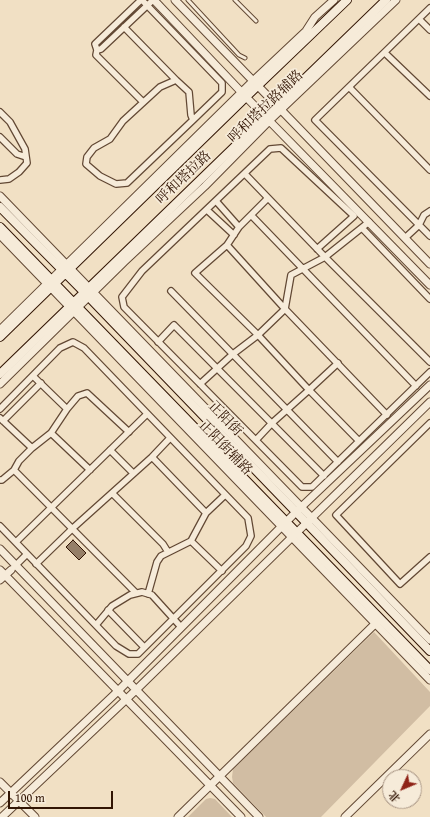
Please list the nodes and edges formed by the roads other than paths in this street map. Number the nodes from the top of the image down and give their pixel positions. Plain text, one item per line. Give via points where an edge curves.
1 (141, 0) edge
2 (154, 0) edge
3 (175, 0) edge
4 (188, 0) edge
5 (235, 0) edge
6 (334, 0) edge
7 (347, 0) edge
8 (386, 0) edge
9 (396, 0) edge
10 (147, 5) junction
11 (430, 8) edge
12 (420, 19) junction
13 (256, 22) dead end
14 (124, 27) junction
15 (430, 30) edge
16 (96, 50) junction
17 (384, 53) junction
18 (245, 58) dead end
19 (176, 80) junction
20 (255, 83) junction
21 (349, 87) junction
22 (244, 94) junction
23 (430, 96) edge
24 (143, 102) junction
25 (279, 108) junction
26 (0, 112) edge
27 (268, 118) junction
28 (193, 120) junction
29 (0, 137) edge
30 (26, 157) junction
31 (430, 170) edge
32 (245, 174) junction
33 (0, 180) edge
34 (0, 196) edge
35 (268, 198) junction
36 (216, 201) junction
37 (0, 207) edge
38 (207, 210) junction
39 (430, 211) edge
40 (356, 214) junction
41 (251, 215) junction
42 (369, 222) junction
43 (419, 225) junction
44 (0, 227) edge
45 (239, 227) junction
46 (362, 228) junction
47 (0, 235) edge
48 (234, 235) junction
49 (430, 236) edge
50 (405, 238) junction
51 (227, 245) junction
52 (318, 249) junction
53 (325, 257) junction
54 (430, 264) edge
55 (66, 269) junction
56 (303, 269) junction
57 (51, 283) junction
58 (430, 285) edge
59 (171, 291) dead end
60 (89, 292) junction
61 (430, 299) edge
62 (75, 307) junction
63 (285, 309) junction
64 (0, 330) edge
65 (258, 335) junction
66 (0, 337) edge
67 (158, 342) junction
68 (233, 354) junction
69 (430, 362) edge
70 (338, 363) junction
71 (217, 368) junction
72 (430, 372) edge
73 (0, 374) edge
74 (33, 376) junction
75 (0, 384) edge
76 (41, 384) junction
77 (200, 384) junction
78 (430, 385) edge
79 (416, 386) junction
80 (309, 390) junction
81 (430, 402) edge
82 (0, 409) edge
83 (67, 409) junction
84 (287, 410) junction
85 (147, 414) junction
86 (387, 415) junction
87 (1, 420) edge
88 (272, 422) junction
89 (430, 423) edge
90 (129, 432) junction
91 (51, 433) junction
92 (170, 438) junction
93 (256, 440) junction
94 (359, 441) junction
95 (32, 448) junction
96 (110, 450) junction
97 (152, 457) junction
98 (338, 462) junction
99 (14, 470) junction
100 (90, 470) junction
101 (133, 473) junction
102 (324, 476) junction
103 (0, 480) edge
104 (112, 493) junction
105 (225, 495) junction
106 (52, 508) junction
107 (299, 510) junction
108 (206, 513) junction
109 (309, 520) junction
110 (285, 525) junction
111 (0, 526) edge
112 (73, 528) junction
113 (294, 534) junction
114 (191, 541) junction
115 (16, 542) junction
116 (0, 549) edge
117 (168, 552) junction
118 (27, 554) junction
119 (430, 556) edge
120 (36, 564) junction
121 (222, 571) junction
122 (6, 572) edge
123 (136, 593) junction
124 (148, 594) junction
125 (108, 610) junction
126 (173, 619) junction
127 (378, 621) junction
128 (96, 625) junction
129 (181, 627) junction
130 (430, 640) edge
131 (144, 647) junction
132 (430, 651) edge
133 (430, 670) edge
134 (430, 680) edge
135 (127, 681) junction
136 (136, 690) junction
137 (118, 691) junction
138 (126, 699) junction
139 (430, 734) edge
140 (220, 776) junction
141 (0, 782) edge
142 (210, 785) junction
143 (11, 793) junction
144 (18, 801) junction
145 (0, 803) edge
146 (2, 817) edge
147 (35, 817) edge
148 (178, 817) edge
149 (241, 817) edge
150 (259, 817) edge
151 (344, 817) edge

1 - 10 street
1 - 16 street via 96,44
2 - 10 street
2 - 22 street
3 - 20 street
4 - 18 lane via 239,55
5 - 13 lane
6 - 20 street, 呼和塔拉路辅路 via 315,17 306,31
7 - 20 main road, 呼和塔拉路
8 - 25 main road, 呼和塔拉路
9 - 25 street, 呼和塔拉路辅路
10 - 14 street
10 - 28 street via 222,83 222,92
11 - 12 street
12 - 15 street
12 - 17 street
14 - 16 street
14 - 19 street
16 - 24 street via 96,55
17 - 21 street
17 - 23 street
19 - 24 street via 160,87
19 - 28 street via 189,92
20 - 22 main road, 呼和塔拉路
20 - 25 street
21 - 31 street
21 - 43 street via 315,120
22 - 27 street
22 - 55 main road, 呼和塔拉路
24 - 28 street via 123,121 110,139 94,148 87,158 86,164 100,176 116,184 127,183
25 - 27 main road, 呼和塔拉路
25 - 50 street
26 - 30 street via 10,122 25,149
27 - 40 street
27 - 60 main road, 呼和塔拉路
29 - 30 street via 18,154
30 - 33 street via 27,163 19,172 9,179
32 - 35 street
32 - 36 street
32 - 40 street via 270,149 281,148
34 - 55 street
35 - 41 street
35 - 52 street
36 - 38 street
36 - 45 street
37 - 55 main road, 正阳街
38 - 48 street
38 - 67 street via 142,271 122,297 124,307
39 - 43 street via 424,215
40 - 42 street
40 - 52 street
41 - 45 street
41 - 56 street
42 - 46 street
42 - 58 street
43 - 49 street
43 - 50 street
44 - 57 main road
45 - 48 street
46 - 53 street
46 - 61 street
47 - 57 street
48 - 51 street
50 - 54 street
51 - 63 street
51 - 65 street via 195,273
52 - 53 street
53 - 56 street
53 - 69 street
55 - 57 main road, 呼和塔拉路
55 - 60 main road, 正阳街
56 - 63 street via 291,275
56 - 79 street
57 - 62 main road
57 - 64 street
57 - 66 main road, 呼和塔拉路
59 - 68 street
60 - 62 main road, 呼和塔拉路
60 - 107 main road, 正阳街
62 - 73 main road, 呼和塔拉路
62 - 75 street
62 - 110 main road
63 - 65 street
63 - 70 street
65 - 68 street
65 - 80 street
67 - 71 street via 174,325
67 - 77 street
68 - 71 street
68 - 84 street
70 - 80 street
70 - 86 street
71 - 77 street
71 - 88 street
72 - 79 street
74 - 76 street
74 - 82 street
74 - 85 street via 60,348 73,342 84,348
76 - 83 street
76 - 87 street
77 - 93 street
78 - 107 street
79 - 86 street
80 - 84 street
80 - 94 street
81 - 109 street
83 - 90 street via 78,396 87,393
83 - 91 street
84 - 88 street
84 - 98 street
85 - 90 street
85 - 92 street
86 - 94 street
87 - 95 street
88 - 93 street
88 - 102 street
89 - 119 street via 336,515 400,584
90 - 96 street
91 - 95 street
91 - 100 street
92 - 97 street
92 - 105 street
93 - 102 street via 302,487 312,487
94 - 98 street
95 - 99 street
96 - 100 street
96 - 101 street
97 - 101 street
97 - 108 street
98 - 102 street
99 - 103 street
99 - 106 street
100 - 106 street
101 - 104 street
104 - 112 street
104 - 117 street
105 - 108 street
105 - 121 street via 248,518 251,536 246,546
106 - 112 street
106 - 115 street
107 - 109 main road, 正阳街
107 - 110 street
108 - 114 street
109 - 113 street
109 - 130 street
109 - 132 main road, 正阳街
110 - 113 main road
110 - 129 street
111 - 115 street
112 - 120 street
112 - 123 street
113 - 127 main road
113 - 136 street
114 - 117 street
114 - 121 street
115 - 118 street
116 - 122 street
117 - 124 street via 157,562
118 - 120 street
118 - 122 street
120 - 128 street
121 - 126 street
122 - 135 street
122 - 137 street
123 - 124 street
123 - 125 street
124 - 126 street via 152,595
125 - 128 street
125 - 131 street
126 - 129 street
126 - 131 street
127 - 133 main road
127 - 134 street
127 - 140 street
128 - 131 street via 116,646 129,654 138,654
129 - 135 street
135 - 136 street
135 - 137 street
136 - 138 street
136 - 140 street
137 - 138 street
137 - 143 street
138 - 142 street
138 - 144 street
139 - 151 street
140 - 142 street
140 - 150 street
141 - 143 street
142 - 148 street
142 - 149 street
143 - 144 street
143 - 145 street
144 - 146 street
144 - 147 street

